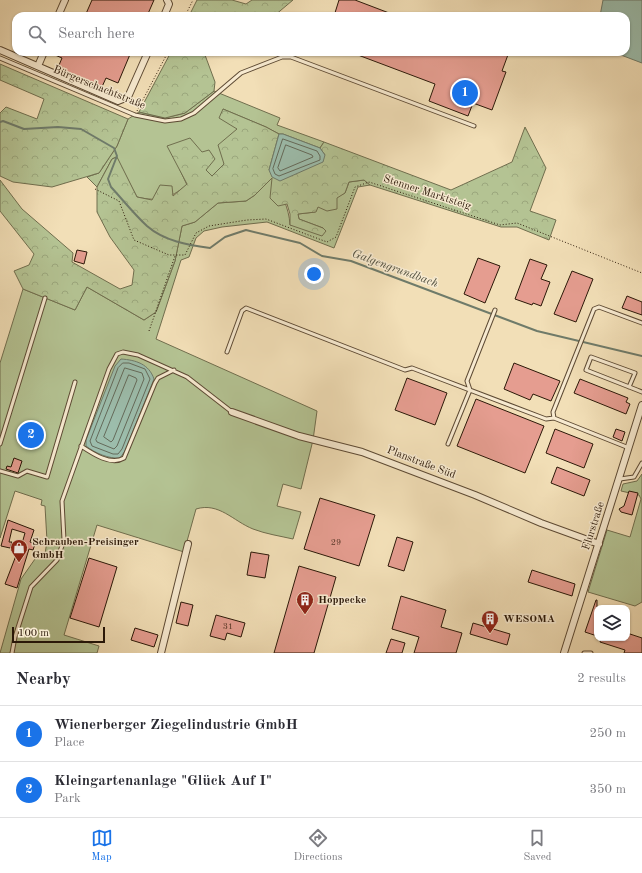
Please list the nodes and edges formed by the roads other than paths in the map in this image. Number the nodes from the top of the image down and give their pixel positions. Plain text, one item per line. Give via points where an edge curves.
1 (65, 0) edge
2 (167, 0) edge
3 (60, 12) edge
4 (166, 12) edge
5 (0, 50) edge
6 (12, 55) edge
7 (14, 56) edge
8 (42, 56) edge
9 (146, 56) edge
10 (0, 58) edge
11 (38, 66) junction
12 (474, 126) dead end
13 (45, 298) dead end
14 (495, 310) dead end
15 (642, 322) edge
16 (227, 352) dead end
17 (174, 370) junction
18 (75, 382) dead end
19 (629, 387) junction
20 (470, 390) junction
21 (642, 392) edge
22 (642, 405) edge
23 (232, 412) joint
24 (554, 418) junction
25 (0, 444) edge
26 (448, 444) dead end
27 (81, 446) junction
28 (629, 448) junction
29 (642, 463) edge
30 (0, 471) edge
31 (620, 479) junction
32 (188, 544) dead end
33 (599, 544) junction
34 (12, 653) edge
35 (161, 653) edge
36 (564, 653) edge
37 (584, 653) edge
38 (591, 653) edge

1 - 3 street
2 - 4 street via 169,4
5 - 6 street, Bürgerschachtstraße
7 - 11 street, Bürgerschachtstraße
8 - 11 street, Bürgerschachtstraße
9 - 11 street, Bürgerschachtstraße via 128,97 118,101
10 - 12 lane, Bürgerschachtstraße via 135,115 164,121 181,119 194,112 241,74 282,57 291,57
13 - 25 lane
14 - 20 lane via 467,381
15 - 24 lane via 599,307 594,309 553,412
16 - 20 lane via 242,311 246,308 405,370 412,368
17 - 23 lane via 188,377
17 - 27 lane via 158,378 154,383 124,458 110,461
17 - 27 lane via 129,352 117,354
18 - 30 lane via 46,476 27,471 18,476
19 - 19 lane via 586,370 591,357 635,373
19 - 21 lane
20 - 24 lane via 546,419
20 - 26 lane
22 - 28 street, Flurstraße
23 - 33 street, Planstraße Süd via 299,436 362,452
24 - 28 lane
27 - 34 lane via 62,501 64,540 57,560 31,587
28 - 31 street, Flurstraße
29 - 31 lane via 634,477
31 - 33 street, Flurstraße
32 - 35 street
33 - 36 street, Flurstraße
37 - 38 lane

